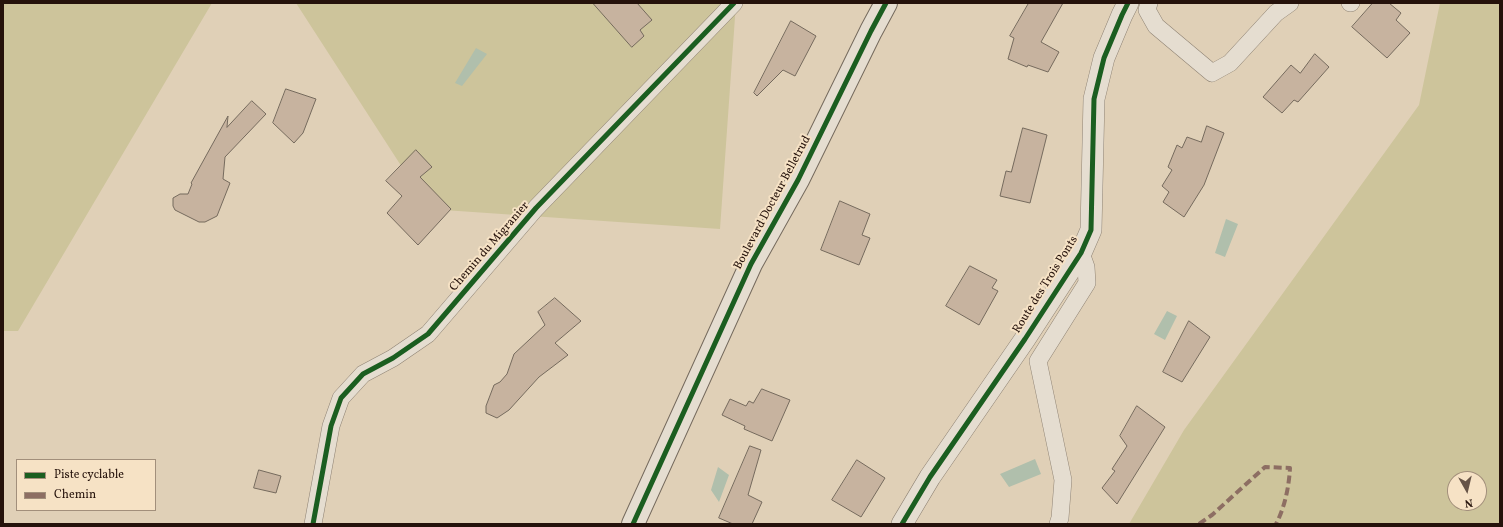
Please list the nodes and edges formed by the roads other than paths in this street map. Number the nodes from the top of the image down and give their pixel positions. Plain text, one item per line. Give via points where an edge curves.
1 (734, 3) edge
2 (886, 3) edge
3 (1128, 3) edge
4 (1149, 3) edge
5 (1290, 3) edge
6 (1081, 253) junction
7 (313, 524) edge
8 (633, 524) edge
9 (902, 524) edge
10 (1058, 524) edge

1 - 7 street, Chemin du Migranier via 536,208 428,334 393,358 363,374 341,398 331,426
2 - 8 main road, Boulevard Docteur Belletrud via 798,180 751,264
3 - 6 street, Route des Trois Ponts via 1104,58 1094,99 1091,230
4 - 5 street via 1147,10 1156,26 1212,73 1230,63 1276,13
6 - 9 street, Route des Trois Ponts via 930,477
6 - 10 street via 1086,267 1087,283 1038,361 1063,480

